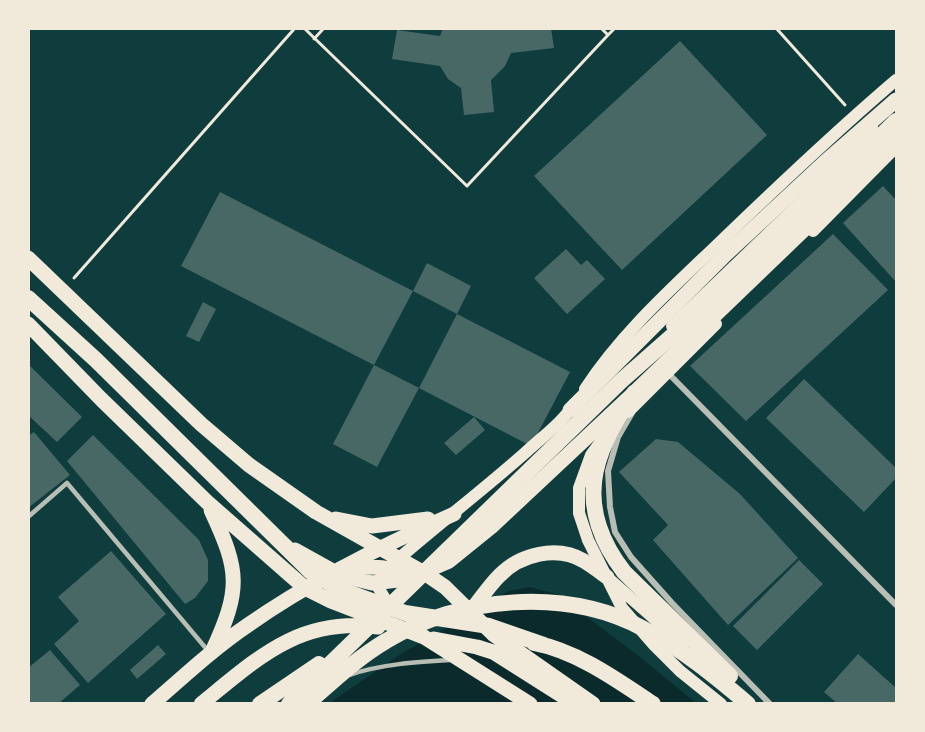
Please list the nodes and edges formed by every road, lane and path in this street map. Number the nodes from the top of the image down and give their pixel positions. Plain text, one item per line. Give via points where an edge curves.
1 (295, 28) edge
2 (304, 28) edge
3 (324, 28) edge
4 (601, 28) edge
5 (615, 28) edge
6 (776, 28) edge
7 (608, 35) junction
8 (314, 39) junction
9 (897, 80) edge
10 (897, 95) edge
11 (897, 100) edge
12 (854, 116) junction
13 (897, 121) edge
14 (897, 137) edge
15 (897, 145) edge
16 (853, 152) junction
17 (28, 258) edge
18 (63, 291) junction
19 (28, 298) edge
20 (28, 324) edge
21 (667, 373) junction
22 (636, 397) junction
23 (570, 411) junction
24 (207, 502) junction
25 (316, 512) junction
26 (454, 514) junction
27 (28, 517) edge
28 (272, 534) junction
29 (378, 548) junction
30 (393, 563) junction
31 (608, 577) junction
32 (306, 588) junction
33 (897, 605) edge
34 (470, 612) junction
35 (424, 637) junction
36 (544, 645) junction
37 (456, 652) junction
38 (211, 654) junction
39 (170, 698) edge
40 (719, 702) edge
41 (152, 704) edge
42 (201, 704) edge
43 (260, 704) edge
44 (290, 704) edge
45 (307, 704) edge
46 (530, 704) edge
47 (575, 704) edge
48 (593, 704) edge
49 (653, 704) edge
50 (748, 704) edge
51 (758, 704) edge
52 (770, 704) edge

1 - 18 path
2 - 8 path
3 - 8 path
4 - 7 path
5 - 7 path
6 - 12 path
7 - 8 path via 467,186
9 - 12 main road
10 - 16 main road
11 - 23 main road via 726,254
12 - 23 main road via 646,313 608,357
13 - 44 highway via 730,284 621,381
14 - 22 main road
15 - 16 main road
15 - 21 main road
16 - 23 main road via 637,357
17 - 18 main road
18 - 25 main road via 224,445
19 - 28 highway
20 - 24 main road
21 - 22 main road
21 - 33 street
22 - 28 main road via 476,540 449,561 421,575 390,582 358,581 319,565
22 - 31 main road via 591,455 579,488 583,527
22 - 51 highway via 614,423 597,460 594,495 602,536 630,578
22 - 52 street via 608,471 615,532 657,586
23 - 26 main road
24 - 32 main road
24 - 38 main road via 228,550 234,580 231,607
25 - 26 main road via 372,526
25 - 29 main road
26 - 29 main road
26 - 30 main road
27 - 38 lane via 67,483
28 - 36 highway via 311,572 354,596 419,617 504,630
29 - 30 main road
29 - 32 main road
30 - 32 main road via 339,569
30 - 34 main road via 426,574
30 - 35 main road via 382,575 380,593 393,611
31 - 34 main road via 569,555 531,556 513,563 498,576
31 - 40 main road via 674,638 703,674
31 - 40 main road via 622,608 642,632 680,671
32 - 35 main road
32 - 38 main road
34 - 48 main road via 493,634
35 - 37 main road
35 - 42 main road via 361,625 312,630 272,650
36 - 43 highway via 436,627 395,629 328,658
36 - 49 highway via 618,681
37 - 44 lane via 353,674 320,686
37 - 46 main road
37 - 47 main road via 493,652
38 - 39 main road
39 - 41 main road
45 - 50 highway via 387,640 436,616 481,606 540,603 600,611 643,628 688,656

